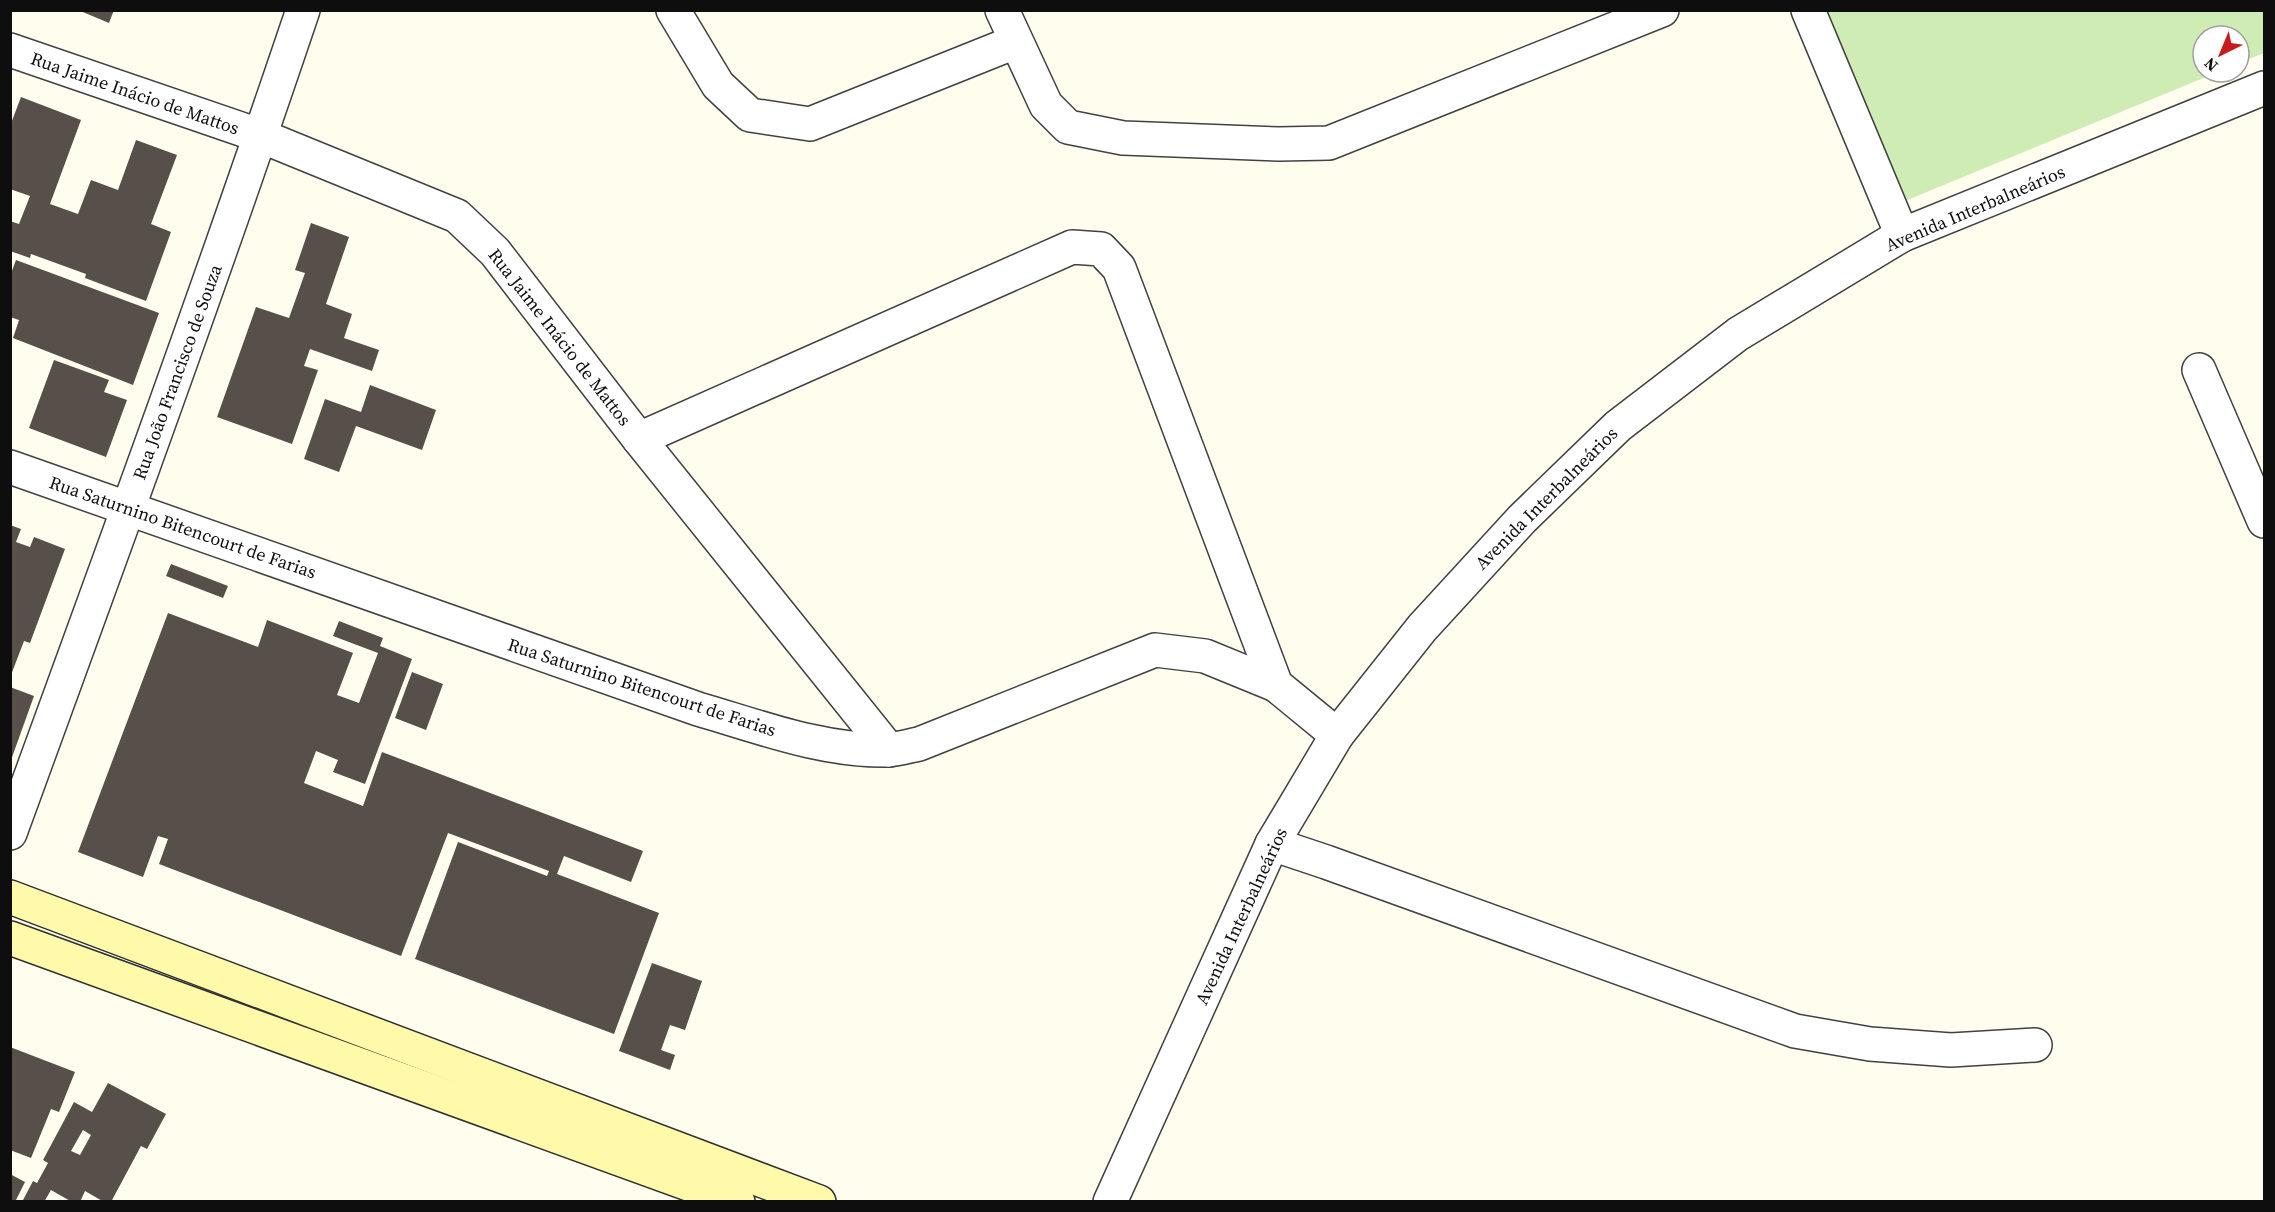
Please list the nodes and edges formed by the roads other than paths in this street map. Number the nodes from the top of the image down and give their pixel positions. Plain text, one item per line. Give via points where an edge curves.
1 (303, 10) edge
2 (673, 10) edge
3 (1002, 10) edge
4 (1662, 10) edge
5 (1808, 10) edge
6 (1015, 42) junction
7 (10, 50) edge
8 (2265, 88) edge
9 (261, 136) junction
10 (1902, 235) junction
11 (2199, 370) dead end
12 (639, 439) junction
13 (10, 467) edge
14 (128, 508) junction
15 (2265, 521) edge
16 (1276, 685) junction
17 (1337, 735) junction
18 (889, 750) junction
19 (10, 833) edge
20 (1272, 844) junction
21 (10, 897) edge
22 (10, 938) edge
23 (2035, 1045) dead end
24 (738, 1202) edge
25 (819, 1202) edge
26 (1110, 1202) edge

1 - 9 street, Rua João Francisco de Souza
2 - 6 street via 718,85 750,115 810,124
3 - 6 street
4 - 6 street via 1329,143 1123,138 1068,127 1046,105
5 - 10 street
7 - 9 street, Rua Jaime Inácio de Mattos
8 - 10 street, Avenida Interbalneários
9 - 12 street, Rua Jaime Inácio de Mattos via 456,216 495,252
9 - 14 street, Rua João Francisco de Souza
10 - 17 street, Avenida Interbalneários via 1738,334 1618,426 1522,519 1422,628
11 - 15 street
12 - 16 street via 1071,247 1101,249 1119,268
12 - 18 street, Rua Jaime Inácio de Mattos
13 - 14 street, Rua Saturnino Bitencourt de Farias
14 - 18 street, Rua Saturnino Bitencourt de Farias via 698,709 812,742
14 - 19 street, Rua João Francisco de Souza
16 - 17 street
16 - 18 street, Rua Saturnino Bitencourt de Farias via 1205,656 1155,650 919,744
17 - 20 street, Avenida Interbalneários
20 - 23 street via 1795,1031 1870,1044 1951,1050
20 - 26 street, Avenida Interbalneários
21 - 25 main road
22 - 24 main road

